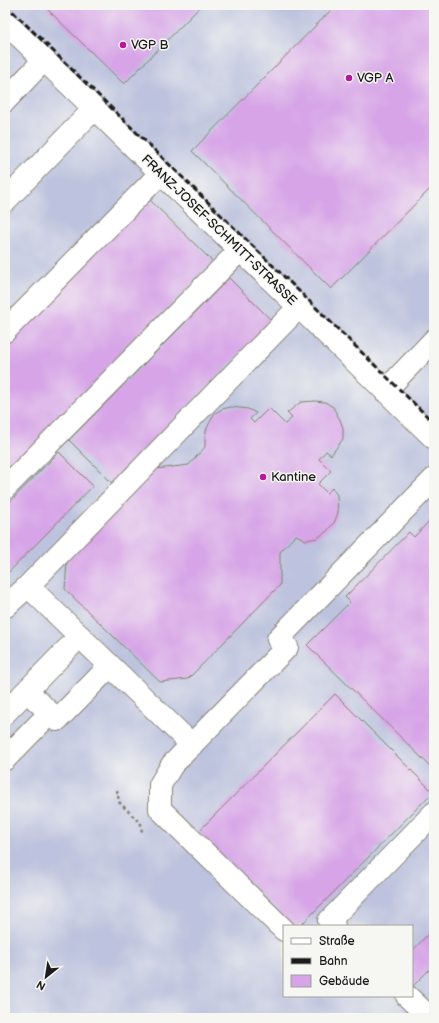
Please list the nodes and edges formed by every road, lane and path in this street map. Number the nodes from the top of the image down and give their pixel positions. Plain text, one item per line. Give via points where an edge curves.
1 (5, 22) edge
2 (44, 60) junction
3 (5, 101) edge
4 (94, 109) junction
5 (161, 173) junction
6 (5, 200) edge
7 (240, 250) junction
8 (299, 307) junction
9 (5, 331) edge
10 (434, 340) edge
11 (385, 391) junction
12 (434, 438) edge
13 (434, 479) edge
14 (5, 488) edge
15 (28, 586) junction
16 (5, 607) edge
17 (80, 636) junction
18 (110, 666) junction
19 (27, 691) junction
20 (50, 712) junction
21 (5, 713) edge
22 (192, 745) junction
23 (5, 758) edge
24 (117, 790) dead end
25 (434, 813) edge
26 (142, 832) dead end
27 (329, 924) edge
28 (283, 929) edge
29 (408, 997) edge
30 (430, 1018) edge

1 - 2 lane, FRANZ-JOSEF-SCHMITT-STRASSE
2 - 3 lane
2 - 4 lane, FRANZ-JOSEF-SCHMITT-STRASSE
4 - 5 lane, FRANZ-JOSEF-SCHMITT-STRASSE
4 - 6 lane
5 - 7 lane, FRANZ-JOSEF-SCHMITT-STRASSE
5 - 9 lane
7 - 8 lane, FRANZ-JOSEF-SCHMITT-STRASSE
7 - 14 lane
8 - 11 lane, FRANZ-JOSEF-SCHMITT-STRASSE
8 - 15 lane
10 - 11 lane
11 - 12 lane, FRANZ-JOSEF-SCHMITT-STRASSE
13 - 22 lane via 278,639 287,647
15 - 16 lane
15 - 17 lane
17 - 18 lane
17 - 19 lane
18 - 20 lane via 57,720
18 - 22 lane
19 - 20 lane
19 - 21 lane
20 - 23 lane
22 - 28 lane via 172,765 160,785 160,809
24 - 26 path via 119,802 141,824
25 - 27 lane
29 - 30 lane

